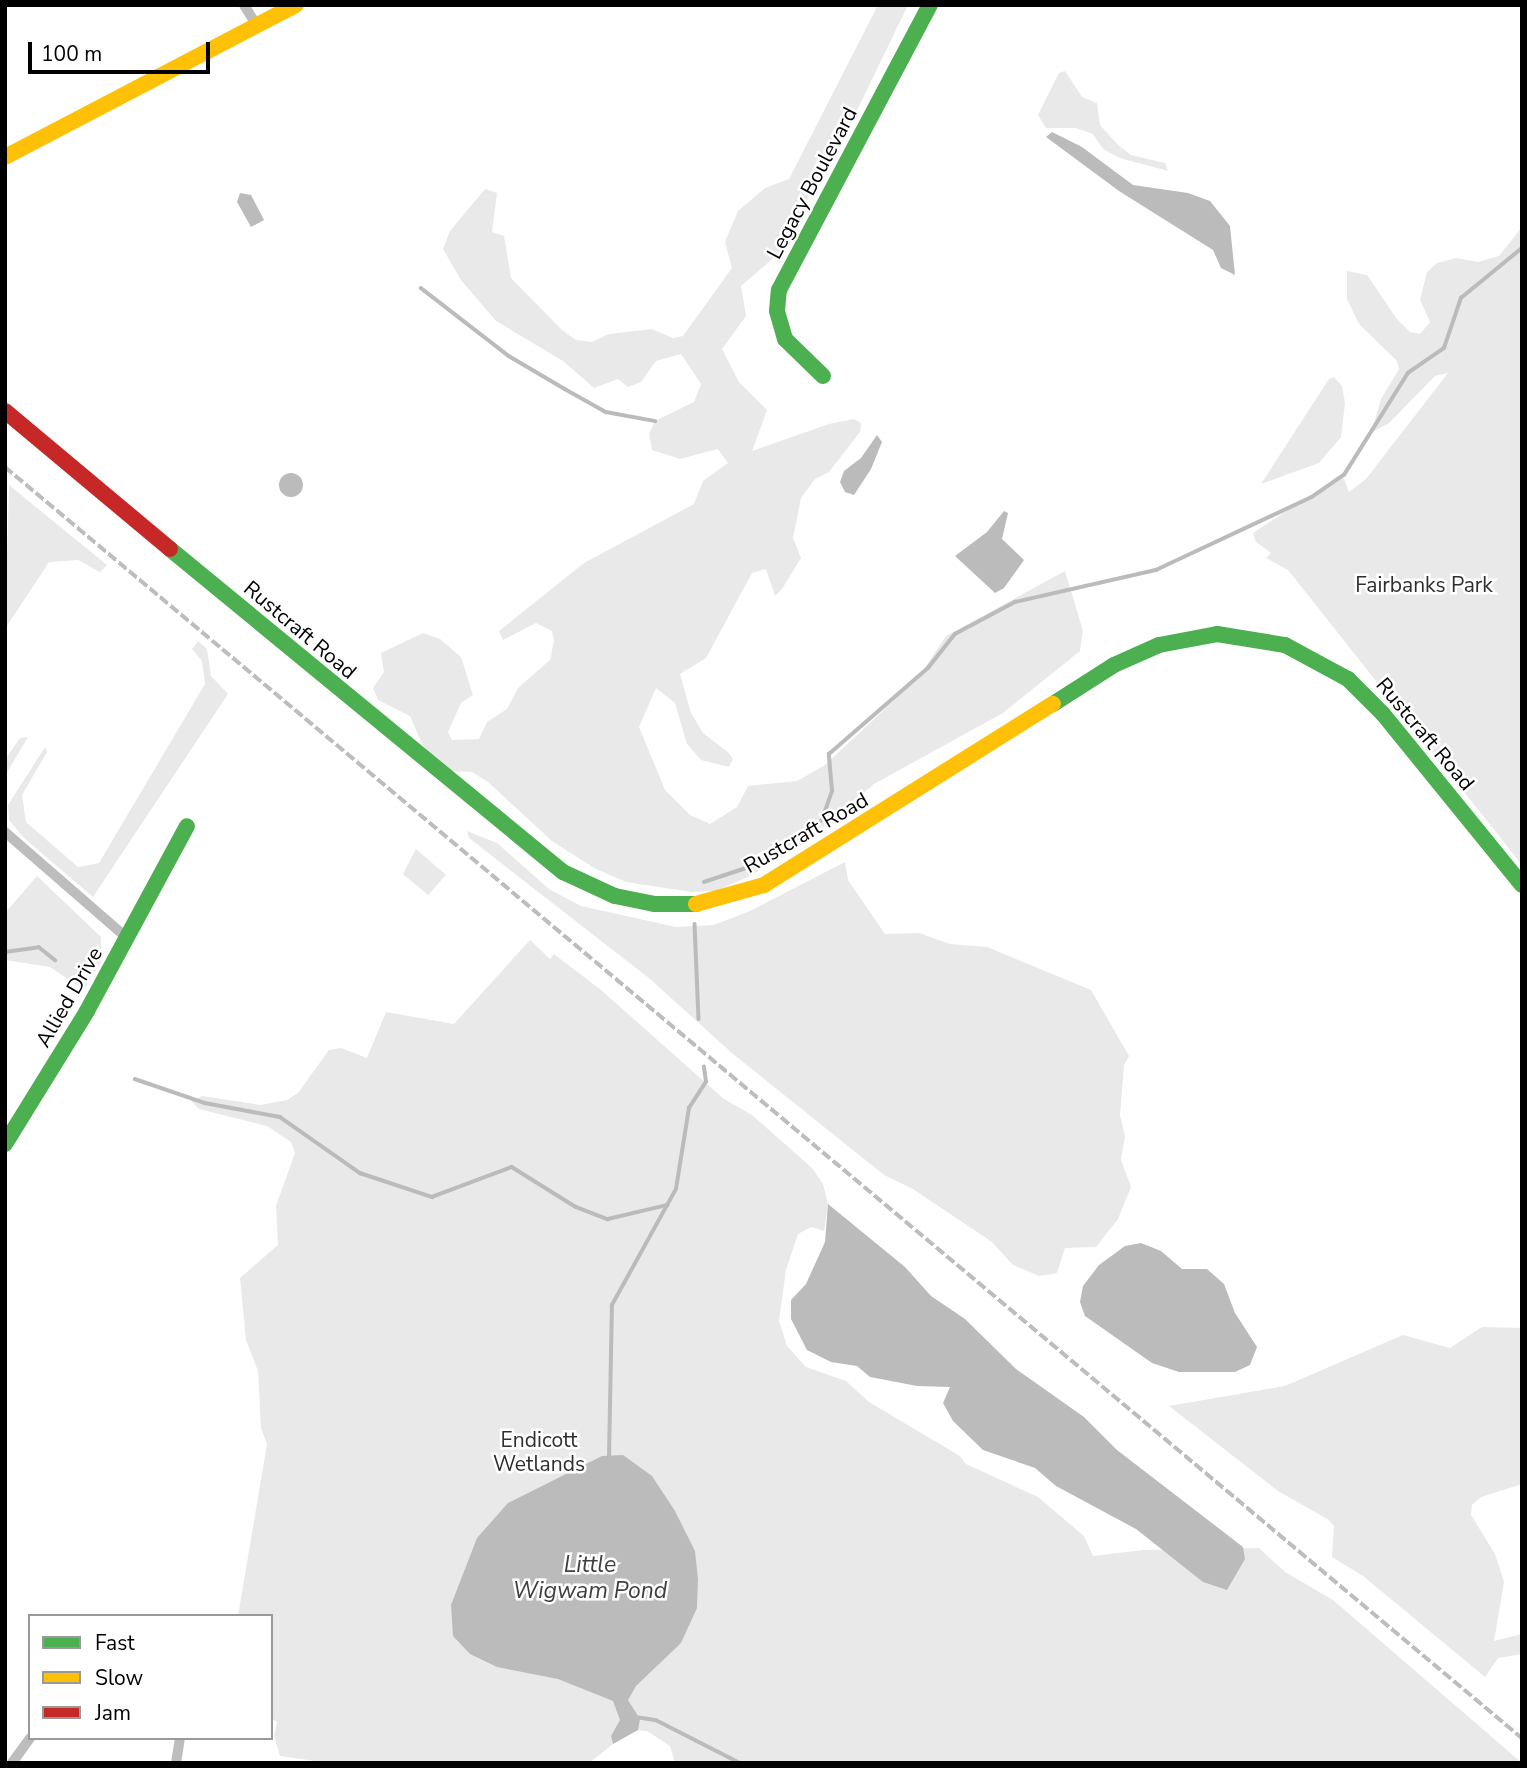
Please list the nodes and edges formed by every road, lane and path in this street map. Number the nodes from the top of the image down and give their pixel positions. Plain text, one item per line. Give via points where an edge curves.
1 (244, 5) edge
2 (296, 5) edge
3 (930, 5) edge
4 (258, 27) junction
5 (5, 157) edge
6 (823, 376) dead end
7 (5, 411) edge
8 (187, 825) dead end
9 (5, 832) edge
10 (1522, 885) edge
11 (127, 938) junction
12 (5, 1144) edge
13 (29, 1740) edge
14 (180, 1740) edge
15 (12, 1763) edge
16 (176, 1763) edge

1 - 4 street
2 - 4 main road
3 - 6 main road, Legacy Boulevard via 779,290 782,332 791,347
4 - 5 main road
7 - 10 main road, Rustcraft Road via 526,846 571,877 615,896 655,904 702,904 764,885 1114,665 1159,645 1217,634 1285,645 1348,679 1383,714
8 - 11 main road
9 - 11 street, Allied Drive
11 - 12 main road, Allied Drive
13 - 15 street
14 - 16 street

